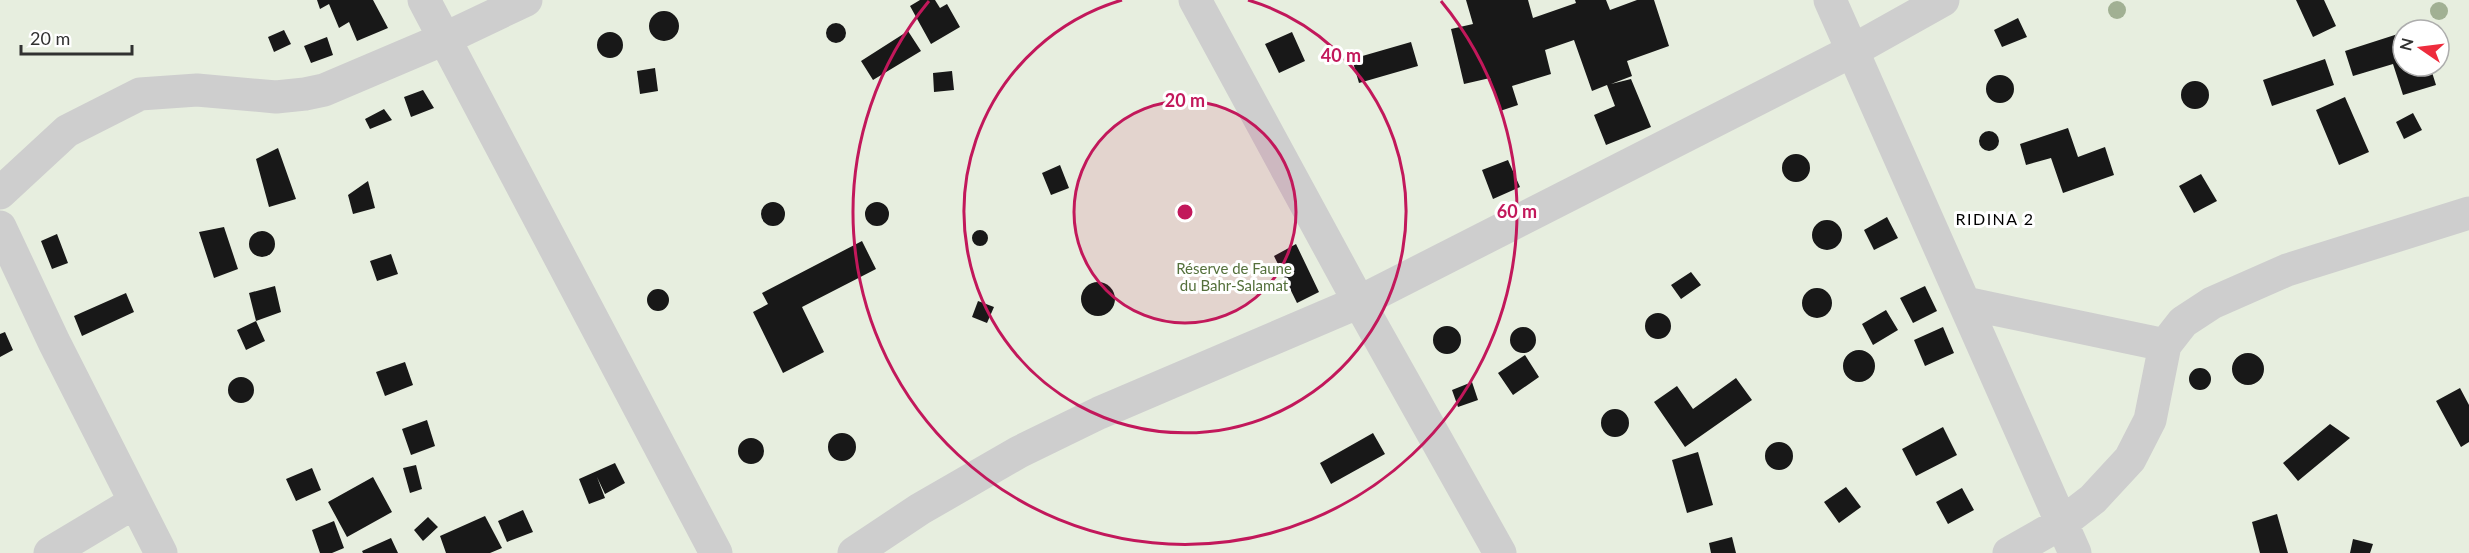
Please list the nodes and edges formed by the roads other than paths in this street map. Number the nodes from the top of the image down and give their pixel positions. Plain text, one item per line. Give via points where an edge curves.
1 (424, 0) edge
2 (526, 0) edge
3 (1195, 0) edge
4 (1830, 0) edge
5 (1943, 0) edge
6 (444, 39) junction
7 (1852, 51) junction
8 (0, 193) edge
9 (2469, 213) edge
10 (0, 227) edge
11 (1359, 302) junction
12 (1965, 303) junction
13 (2165, 345) junction
14 (135, 502) junction
15 (2062, 523) junction
16 (50, 553) edge
17 (161, 553) edge
18 (716, 553) edge
19 (854, 553) edge
20 (1500, 553) edge
21 (2009, 553) edge
22 (2075, 553) edge

1 - 6 street
2 - 6 street
3 - 11 street
4 - 7 street
5 - 7 street
6 - 8 street via 324,90 305,94 276,97 197,90 140,94 67,131
6 - 18 street
7 - 11 street
7 - 12 street
9 - 13 street via 2287,270 2223,298 2183,322
10 - 14 street
11 - 19 street via 1019,452 920,509
11 - 20 street
12 - 13 street
12 - 15 street
13 - 15 street via 2150,420 2130,459 2093,498
14 - 16 street
14 - 17 street
15 - 21 street
15 - 22 street

